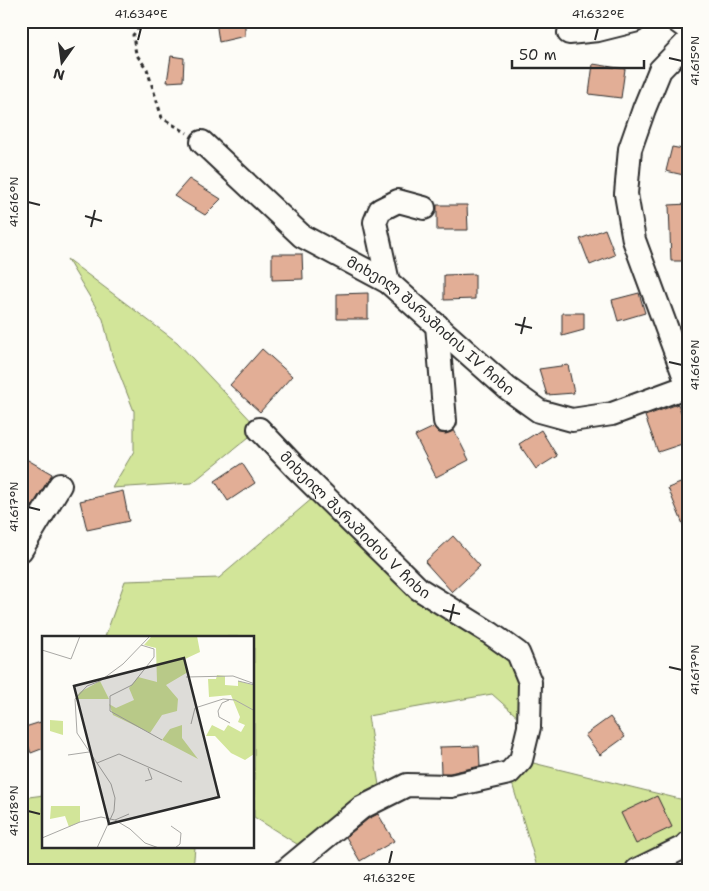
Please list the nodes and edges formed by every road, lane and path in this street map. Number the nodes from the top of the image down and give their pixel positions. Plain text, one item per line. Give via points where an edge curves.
1 (145, 21) edge
2 (634, 21) edge
3 (677, 21) edge
4 (688, 29) edge
5 (569, 33) dead end
6 (688, 41) edge
7 (202, 142) joint
8 (424, 208) dead end
9 (388, 282) junction
10 (437, 325) junction
11 (688, 386) edge
12 (445, 421) dead end
13 (259, 429) dead end
14 (60, 485) dead end
15 (21, 550) edge
16 (688, 843) edge
17 (286, 870) edge
18 (637, 870) edge

1 - 7 path via 133,35 136,54 147,69 162,118
2 - 5 street
3 - 4 street
6 - 11 street via 660,70 644,109 630,149 626,194 634,240
7 - 9 street, მიხეილ შარაშიძის IV ჩიხი via 302,236
8 - 9 street via 398,201 380,210 375,222
9 - 10 street, მიხეილ შარაშიძის IV ჩიხი
10 - 11 street, მიხეილ შარაშიძის IV ჩიხი via 507,388 539,412 572,420 612,414
10 - 12 street
13 - 17 street, მიხეილ შარაშიძის V ჩიხი via 419,589 518,653 530,682 529,727 520,760 509,773 451,786 407,785 361,808
14 - 15 street
16 - 18 street

